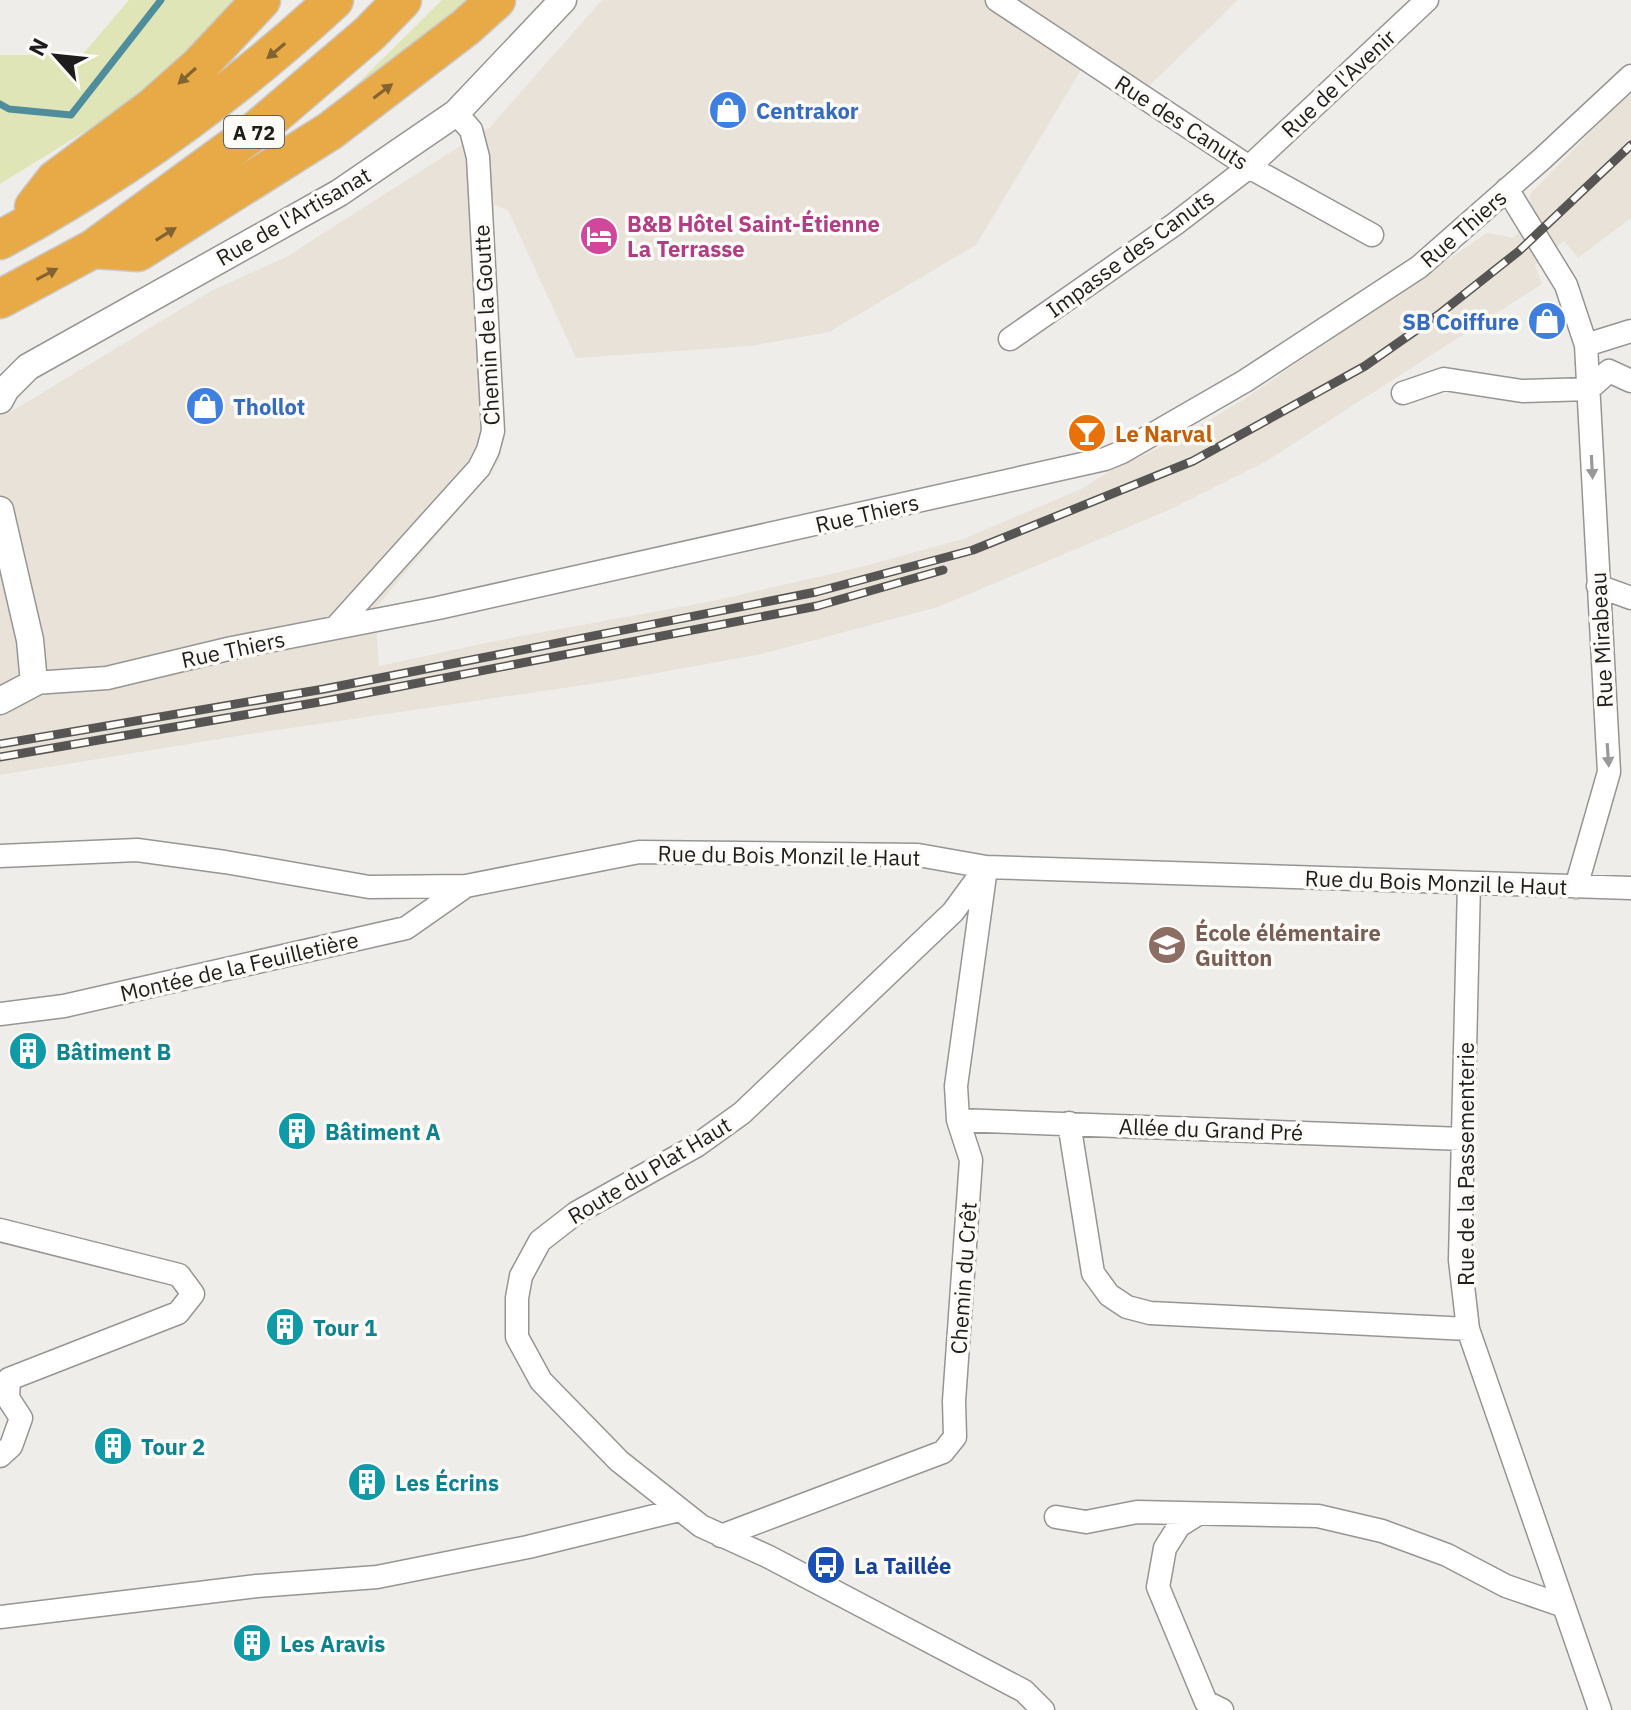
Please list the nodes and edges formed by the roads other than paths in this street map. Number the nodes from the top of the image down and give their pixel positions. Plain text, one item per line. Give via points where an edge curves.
1 (261, 0) edge
2 (334, 0) edge
3 (402, 0) edge
4 (496, 0) edge
5 (563, 0) edge
6 (997, 0) edge
7 (1427, 0) edge
8 (1628, 79) edge
9 (456, 113) junction
10 (1249, 167) junction
11 (1507, 189) junction
12 (1372, 235) dead end
13 (8, 236) edge
14 (93, 249) junction
15 (0, 299) edge
16 (1631, 331) edge
17 (1010, 339) dead end
18 (1586, 345) junction
19 (1631, 381) edge
20 (1589, 389) junction
21 (1403, 393) dead end
22 (0, 400) edge
23 (0, 510) edge
24 (1598, 586) junction
25 (1631, 598) edge
26 (335, 628) junction
27 (34, 683) junction
28 (0, 701) edge
29 (0, 856) edge
30 (986, 867) junction
31 (1469, 883) junction
32 (466, 886) junction
33 (1576, 887) junction
34 (1631, 888) edge
35 (0, 1014) edge
36 (958, 1120) junction
37 (1069, 1123) junction
38 (1463, 1139) junction
39 (0, 1230) edge
40 (1468, 1329) junction
41 (0, 1456) edge
42 (679, 1510) junction
43 (1198, 1514) junction
44 (1056, 1517) dead end
45 (721, 1536) junction
46 (1564, 1606) junction
47 (0, 1617) edge
48 (1043, 1710) edge
49 (1222, 1710) edge
50 (1600, 1710) edge

1 -> 13 highway via 153,107 55,180
2 -> 13 highway, A 72 via 175,130
3 - 14 highway, A 72 via 259,128
14 -> 4 highway via 138,252 330,131
5 - 9 street, Rue de l'Artisanat
6 - 10 street, Rue des Canuts
7 - 10 street, Rue de l'Avenir
8 - 11 street, Rue Thiers
9 - 22 street, Rue de l'Artisanat via 339,193 28,367
9 - 26 street, Chemin de la Goutte via 471,130 478,157 493,431 479,468
10 - 12 street, Rue des Canuts
10 - 17 street, Impasse des Canuts
11 - 18 street, Rue Mirabeau via 1566,285
11 - 26 street, Rue Thiers via 1419,267 1245,381 1105,459
15 -> 14 highway, A 72
16 - 18 street
18 - 20 street, Rue Mirabeau
19 - 20 street via 1609,371
20 - 21 street via 1522,391 1444,379
20 -> 24 street, Rue Mirabeau
23 - 27 street via 30,640
24 - 25 street
24 -> 33 street, Rue Mirabeau via 1609,772
26 - 27 street, Rue Thiers via 107,678
27 - 28 street, Rue Thiers
29 - 32 street, Rue du Bois Monzil le Haut via 137,850 369,887
30 - 31 street, Rue du Bois Monzil le Haut
30 - 32 street, Rue du Bois Monzil le Haut via 918,855 639,852
30 - 36 street, Chemin du Crêt via 956,1086
30 - 42 street, Route du Plat Haut via 953,912 742,1113 696,1146 576,1213 540,1241 521,1276 517,1337 541,1381 619,1461
31 - 33 street, Rue du Bois Monzil le Haut
31 - 38 street, Rue de la Passementerie
32 - 35 street, Montée de la Feuilletière via 406,928 64,1006
33 - 34 street, Rue du Bois Monzil le Haut
36 - 37 street, Allée du Grand Pré
36 - 45 street, Chemin du Crêt via 971,1160 955,1437 943,1452
37 - 38 street, Allée du Grand Pré
37 - 40 street via 1093,1273 1109,1295 1127,1307 1150,1313
38 - 40 street, Rue de la Passementerie via 1460,1260
39 - 41 street via 179,1275 193,1294 178,1313 9,1379 8,1398 21,1418 11,1446
40 - 46 street, Rue de la Passementerie
42 - 45 street, Route du Plat Haut
42 - 47 street via 377,1577
43 - 44 street via 1137,1512 1086,1522
43 - 46 street via 1318,1516 1382,1531
43 - 49 street via 1179,1526 1165,1548 1158,1587 1206,1702
45 - 48 street, Route du Plat Haut via 1024,1691
46 - 50 street, Rue de la Passementerie

